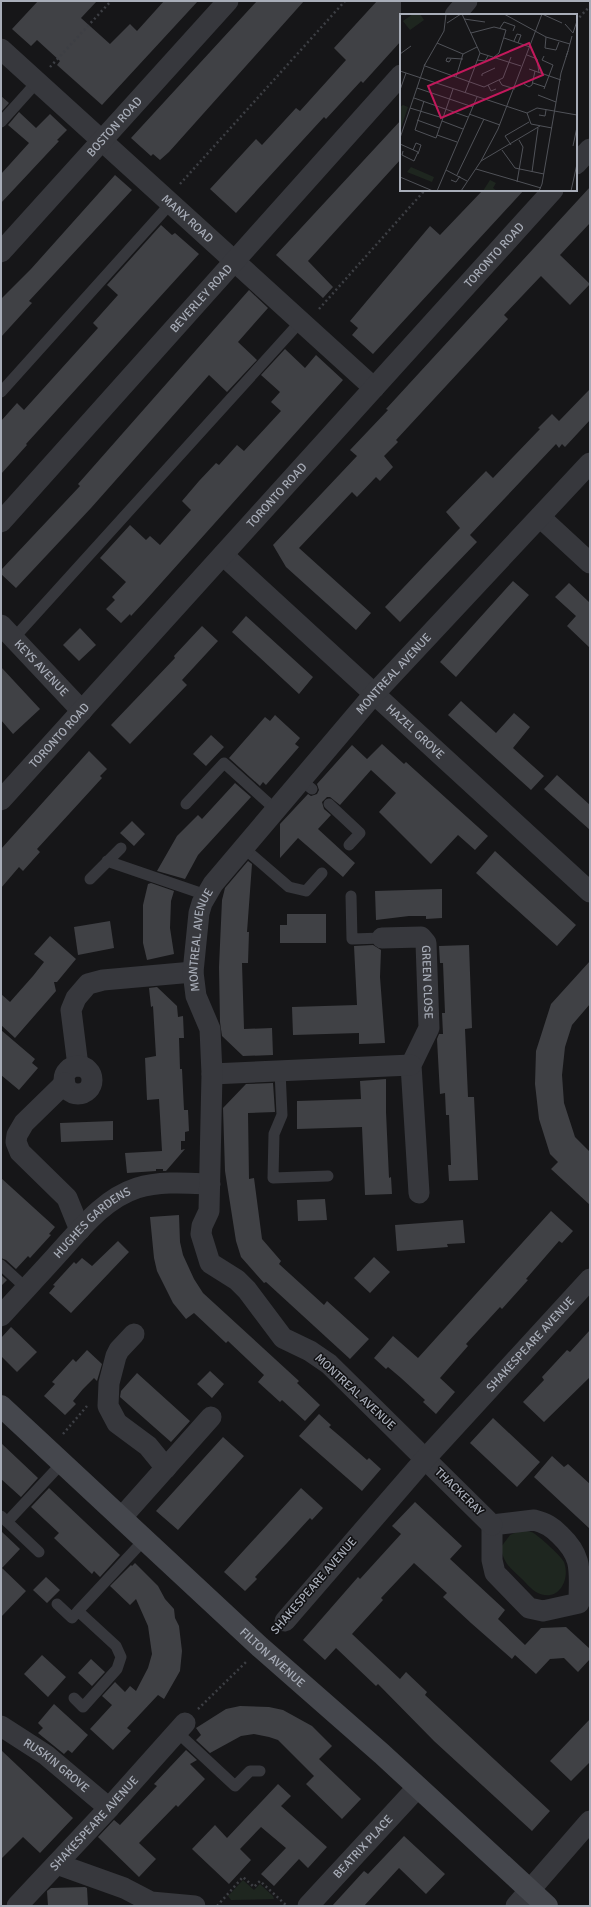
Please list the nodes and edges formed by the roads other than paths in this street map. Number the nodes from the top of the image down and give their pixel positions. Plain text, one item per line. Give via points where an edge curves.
1 (228, 1) edge
2 (467, 1) edge
3 (456, 14) edge
4 (1, 49) edge
5 (400, 76) edge
6 (37, 82) junction
7 (1, 122) edge
8 (102, 141) junction
9 (590, 149) edge
10 (577, 163) edge
11 (552, 191) edge
12 (169, 201) junction
13 (1, 252) edge
14 (234, 261) junction
15 (303, 323) junction
16 (374, 388) junction
17 (1, 392) edge
18 (590, 462) edge
19 (540, 517) junction
20 (1, 522) edge
21 (223, 555) junction
22 (590, 564) edge
23 (7, 632) edge
24 (374, 694) junction
25 (82, 711) junction
26 (1, 800) edge
27 (186, 804) dead end
28 (329, 804) dead end
29 (276, 810) junction
30 (349, 845) dead end
31 (121, 848) dead end
32 (244, 848) junction
33 (108, 861) junction
34 (322, 873) dead end
35 (90, 879) dead end
36 (590, 892) edge
37 (206, 895) junction
38 (352, 896) dead end
39 (382, 938) joint
40 (193, 972) junction
41 (411, 1065) junction
42 (280, 1071) junction
43 (212, 1074) junction
44 (328, 1176) dead end
45 (210, 1184) junction
46 (419, 1193) dead end
47 (80, 1230) junction
48 (1, 1265) edge
49 (590, 1279) edge
50 (26, 1288) junction
51 (1, 1316) edge
52 (134, 1334) dead end
53 (1, 1406) edge
54 (211, 1417) dead end
55 (56, 1456) junction
56 (425, 1459) junction
57 (166, 1468) junction
58 (122, 1517) junction
59 (4, 1519) edge
60 (492, 1525) junction
61 (145, 1538) junction
62 (39, 1552) dead end
63 (57, 1604) dead end
64 (584, 1609) edge
65 (78, 1611) junction
66 (285, 1621) dead end
67 (74, 1698) dead end
68 (1, 1726) edge
69 (181, 1727) joint
70 (260, 1771) dead end
71 (418, 1787) junction
72 (109, 1808) junction
73 (590, 1821) edge
74 (57, 1864) junction
75 (523, 1898) edge
76 (17, 1906) edge
77 (196, 1906) edge
78 (308, 1906) edge
79 (547, 1906) edge

1 - 8 street, BOSTON ROAD
2 - 3 street
4 - 6 street, MANX ROAD
5 - 14 street, BEVERLEY ROAD
6 - 7 lane
6 - 8 street, MANX ROAD
8 - 12 street, MANX ROAD
8 - 13 street, BOSTON ROAD
9 - 10 street
11 - 16 street, TORONTO ROAD
12 - 14 street, MANX ROAD
12 - 17 lane
14 - 15 street, MANX ROAD
14 - 20 street, BEVERLEY ROAD
15 - 16 street, MANX ROAD
15 - 23 lane
16 - 21 street, TORONTO ROAD
18 - 19 street, MONTREAL AVENUE
19 - 22 street
19 - 24 street, MONTREAL AVENUE
21 - 24 street, HAZEL GROVE
21 - 25 street, TORONTO ROAD
23 - 25 street, KEYS AVENUE
24 - 29 street, MONTREAL AVENUE via 307,784
24 - 36 street, HAZEL GROVE
25 - 26 street, TORONTO ROAD
27 - 29 lane via 224,763
28 - 30 lane via 360,833
29 - 32 street, MONTREAL AVENUE
31 - 33 lane
32 - 34 lane via 289,888 306,891
32 - 37 street, MONTREAL AVENUE via 221,873
33 - 35 lane
33 - 37 lane
37 - 40 street, MONTREAL AVENUE via 199,913
38 - 39 lane, GREEN CLOSE via 352,939
39 - 41 street, GREEN CLOSE via 421,937 426,942 430,1028
40 - 43 street, MONTREAL AVENUE via 196,996 210,1030
40 - 47 street via 103,980 88,984 74,1002 71,1012 78,1066 89,1071 92,1077 89,1089 78,1094 72,1093 65,1083 24,1123 16,1142 20,1152 67,1198
41 - 42 street
41 - 46 street
42 - 43 street
42 - 44 lane via 282,1115 274,1134 273,1178
43 - 45 street, MONTREAL AVENUE
45 - 47 street, HUGHES GARDENS via 167,1183 130,1190 105,1206
45 - 56 street, MONTREAL AVENUE via 209,1211 201,1234 211,1265 242,1284 256,1299 283,1338 329,1364
47 - 50 street, HUGHES GARDENS
48 - 50 lane
49 - 56 street, SHAKESPEARE AVENUE
50 - 51 street, HUGHES GARDENS
52 - 57 street via 118,1352 108,1389 108,1406 115,1420 148,1446
53 - 55 street, FILTON AVENUE
54 - 57 street
55 - 58 street, FILTON AVENUE
55 - 59 lane
56 - 60 street, THACKERAY
56 - 66 street, SHAKESPEARE AVENUE
57 - 58 street
58 - 61 street, FILTON AVENUE
59 - 62 lane
60 - 64 street, THACKERAY via 492,1560 495,1573 529,1608 542,1611
60 - 64 street, THACKERAY via 534,1520 548,1523 572,1546 578,1561
61 - 65 lane
61 - 71 street, FILTON AVENUE via 260,1647
63 - 65 lane via 72,1618
65 - 67 lane via 116,1646 121,1657 118,1669 83,1707
68 - 72 street, RUSKIN GROVE via 46,1755
69 - 70 lane via 235,1786 250,1771
69 - 72 street, SHAKESPEARE AVENUE
71 - 75 street, FILTON AVENUE
71 - 78 street, BEATRIX PLACE
72 - 74 street, SHAKESPEARE AVENUE
73 - 75 street
74 - 76 street, SHAKESPEARE AVENUE
74 - 77 street via 124,1888 151,1902
75 - 79 street, FILTON AVENUE

